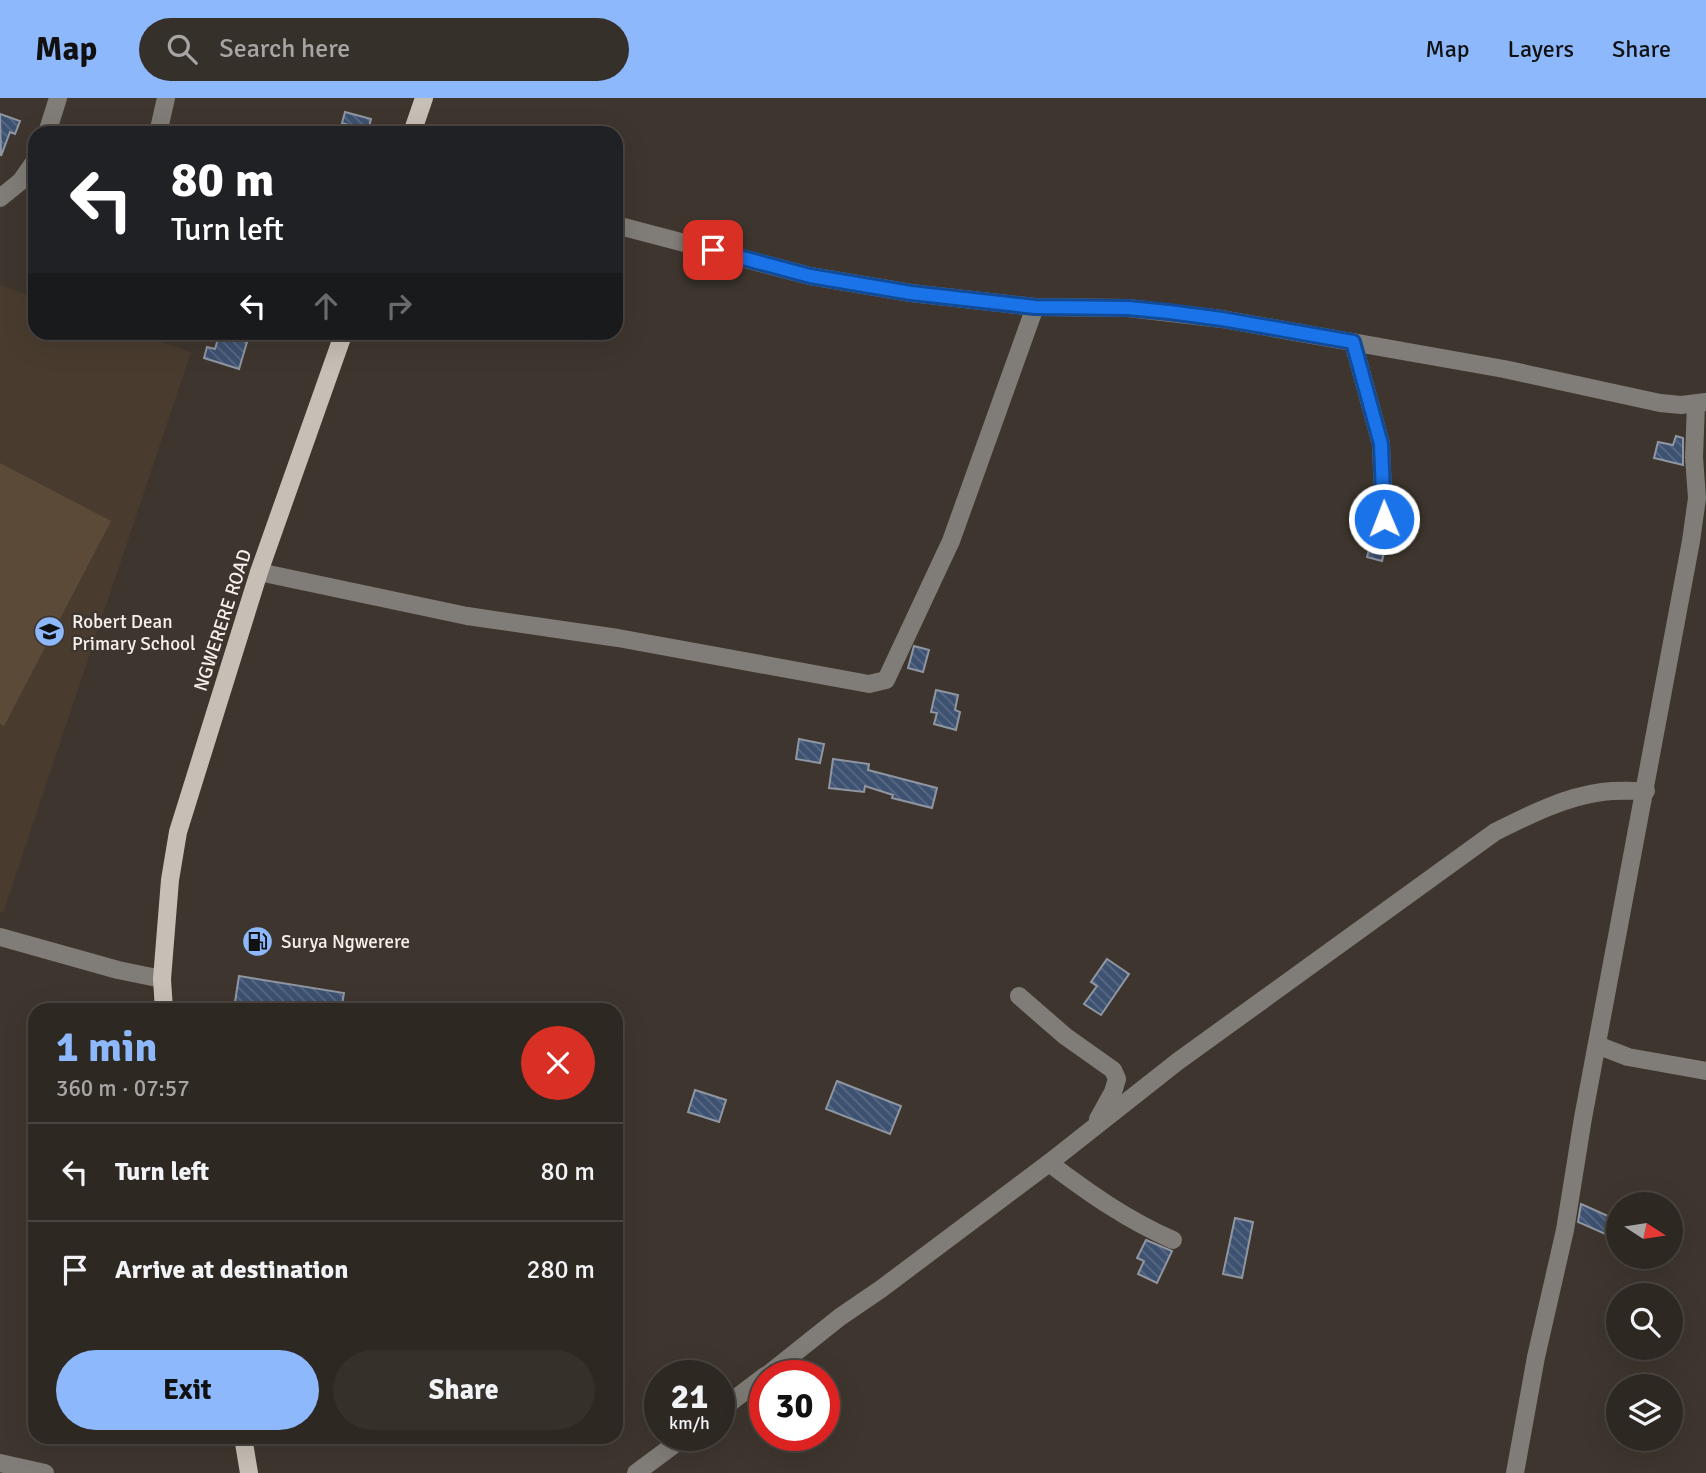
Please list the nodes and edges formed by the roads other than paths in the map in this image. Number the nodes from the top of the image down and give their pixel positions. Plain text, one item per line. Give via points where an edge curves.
1 (58, 98) edge
2 (166, 98) edge
3 (424, 98) edge
4 (49, 126) edge
5 (160, 126) edge
6 (414, 126) edge
7 (28, 170) edge
8 (0, 198) edge
9 (623, 227) edge
10 (1035, 307) junction
11 (341, 340) edge
12 (1353, 342) junction
13 (1701, 404) edge
14 (1384, 519) dead end
15 (258, 572) junction
16 (1646, 791) junction
17 (0, 937) edge
18 (162, 979) junction
19 (1019, 996) dead end
20 (164, 1003) edge
21 (1597, 1045) junction
22 (1706, 1071) edge
23 (1088, 1132) junction
24 (1049, 1163) junction
25 (1173, 1240) dead end
26 (785, 1360) edge
27 (749, 1388) edge
28 (735, 1399) edge
29 (244, 1444) edge
30 (666, 1451) edge
31 (0, 1463) edge
32 (45, 1473) edge
33 (249, 1473) edge
34 (636, 1473) edge
35 (1515, 1473) edge

1 - 4 street
2 - 5 street
3 - 6 main road
7 - 8 street
9 - 10 street via 810,276
10 - 12 street via 1169,312
10 - 15 street via 951,541 886,680 869,684 467,616
11 - 15 main road, NGWERERE ROAD
12 - 13 street via 1660,403
12 - 14 street via 1381,444
13 - 16 street via 1694,419 1695,516
15 - 18 main road, NGWERERE ROAD via 178,832
16 - 21 street
16 - 23 street via 1592,793 1540,809 1495,832 1177,1062
17 - 18 street
18 - 20 main road, NGWERERE ROAD
19 - 23 street via 1112,1070 1117,1079 1103,1112
21 - 22 street via 1628,1057
21 - 35 street
23 - 24 street
24 - 25 street via 1130,1220
24 - 26 street
27 - 28 street
29 - 33 main road
30 - 34 street
31 - 32 street

